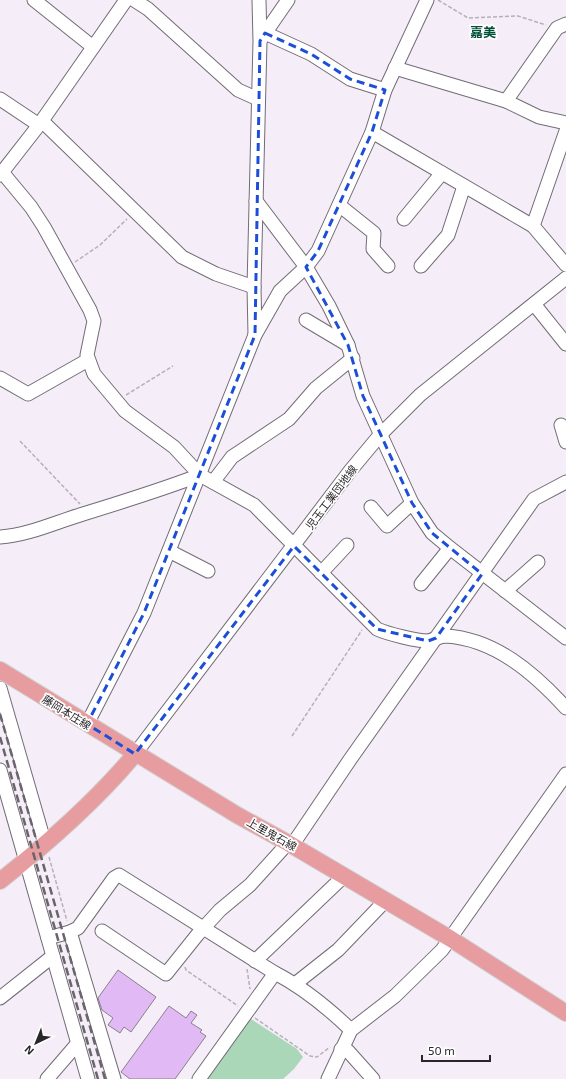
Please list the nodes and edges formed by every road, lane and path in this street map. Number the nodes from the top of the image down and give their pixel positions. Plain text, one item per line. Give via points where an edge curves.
1 (34, 0) edge
2 (126, 0) edge
3 (134, 0) edge
4 (258, 0) edge
5 (288, 0) edge
6 (427, 0) edge
7 (438, 0) edge
8 (562, 26) edge
9 (262, 37) junction
10 (93, 47) junction
11 (395, 68) junction
12 (385, 90) junction
13 (0, 99) edge
14 (258, 100) junction
15 (506, 101) junction
16 (40, 123) junction
17 (566, 123) edge
18 (566, 131) edge
19 (372, 132) junction
20 (442, 173) junction
21 (1, 174) edge
22 (464, 186) junction
23 (256, 200) junction
24 (339, 205) junction
25 (135, 211) junction
26 (404, 219) dead end
27 (533, 226) junction
28 (388, 266) dead end
29 (421, 266) dead end
30 (566, 266) edge
31 (306, 267) junction
32 (67, 268) junction
33 (566, 278) edge
34 (254, 287) junction
35 (534, 304) junction
36 (306, 320) dead end
37 (255, 335) junction
38 (566, 344) edge
39 (348, 345) junction
40 (353, 358) junction
41 (88, 360) junction
42 (173, 366) dead end
43 (0, 378) edge
44 (116, 401) junction
45 (561, 426) dead end
46 (380, 435) junction
47 (20, 441) dead end
48 (566, 442) edge
49 (200, 475) junction
50 (213, 482) junction
51 (566, 482) edge
52 (412, 503) junction
53 (371, 507) dead end
54 (88, 512) junction
55 (0, 537) edge
56 (294, 546) junction
57 (347, 546) dead end
58 (450, 548) junction
59 (169, 551) junction
60 (538, 562) dead end
61 (208, 571) dead end
62 (321, 572) junction
63 (482, 574) junction
64 (421, 584) dead end
65 (505, 591) junction
66 (368, 620) junction
67 (436, 638) junction
68 (566, 638) edge
69 (0, 670) edge
70 (0, 688) edge
71 (566, 708) edge
72 (86, 724) junction
73 (292, 736) dead end
74 (135, 754) junction
75 (0, 770) edge
76 (566, 774) edge
77 (3, 790) edge
78 (288, 843) junction
79 (45, 844) junction
80 (26, 860) junction
81 (344, 876) junction
82 (0, 881) edge
83 (386, 900) junction
84 (204, 927) junction
85 (102, 931) dead end
86 (70, 932) junction
87 (48, 938) junction
88 (451, 938) junction
89 (53, 956) junction
90 (251, 962) junction
91 (184, 964) dead end
92 (274, 974) junction
93 (295, 984) junction
94 (250, 990) dead end
95 (0, 998) edge
96 (244, 1011) junction
97 (566, 1013) edge
98 (351, 1030) junction
99 (78, 1043) junction
100 (341, 1049) junction
101 (47, 1079) edge
102 (88, 1079) edge
103 (114, 1079) edge
104 (199, 1079) edge
105 (328, 1079) edge
106 (373, 1079) edge

1 - 10 street
2 - 10 street
3 - 14 street via 148,9 238,90
4 - 9 street
5 - 9 street
6 - 11 street
7 - 8 path via 468,18 518,16
8 - 15 street
9 - 12 street via 311,54 350,79
9 - 14 street
10 - 16 street
11 - 12 street
11 - 15 street
12 - 19 street
13 - 16 street
14 - 23 street
15 - 17 street via 539,117
16 - 21 street
16 - 25 street
18 - 27 street
19 - 20 street
19 - 24 street
20 - 22 street
20 - 26 street
21 - 32 street via 31,207
22 - 27 street
22 - 29 street via 448,235
23 - 31 street
23 - 34 street
24 - 28 street via 374,233 373,249
24 - 31 street via 318,251
25 - 32 path via 100,245
25 - 34 street via 182,256 216,274
27 - 30 street
31 - 37 street via 280,291
31 - 39 street
32 - 41 street via 94,321
33 - 35 street, 児玉工業団地線
34 - 37 street
35 - 38 street
35 - 46 street, 児玉工業団地線 via 420,395
36 - 39 street
37 - 49 street
39 - 40 street
40 - 46 street via 363,396
40 - 50 street via 316,388 290,419 232,457
41 - 43 street via 28,394
41 - 44 street via 94,374
42 - 44 path
44 - 49 street via 125,411 174,447
45 - 48 street
46 - 52 street
46 - 56 street, 児玉工業団地線
47 - 54 path
49 - 50 street
49 - 54 street
49 - 59 street
50 - 56 street via 254,505
51 - 63 street via 534,499
52 - 53 street via 387,526
52 - 58 street via 432,533
54 - 55 street via 43,528
56 - 62 street
56 - 74 street, 児玉工業団地線
57 - 62 street
58 - 63 street
58 - 64 street
59 - 61 street
59 - 72 street via 144,613
60 - 65 street
62 - 66 street
63 - 65 street
63 - 67 street
65 - 68 street
66 - 67 street via 377,629 386,633 428,641
66 - 73 path
67 - 71 street via 444,636 466,640 496,649 549,689
67 - 78 street via 295,841
69 - 72 main road, 藤岡本庄線
70 - 79 street
72 - 74 main road, 藤岡本庄線
74 - 78 main road, 上里鬼石線
74 - 79 main road
75 - 77 street
76 - 88 street
77 - 80 street
78 - 81 main road, 上里鬼石線
78 - 84 street via 250,885
79 - 80 main road
79 - 86 path
80 - 82 main road
80 - 87 street
81 - 83 main road, 上里鬼石線
81 - 90 street
83 - 88 main road, 上里鬼石線
83 - 93 street via 338,950
84 - 85 street via 166,974
84 - 86 street via 119,875 114,878 84,921
84 - 90 street
86 - 87 street
86 - 103 street
87 - 89 street
88 - 97 main road, 上里鬼石線
88 - 98 street via 434,959 394,996
89 - 95 street
89 - 99 street
90 - 92 street
90 - 94 path
91 - 96 path via 186,970
92 - 93 street
92 - 96 street
93 - 98 street via 327,1006
96 - 100 path via 310,1056 317,1057 333,1045
96 - 104 street
98 - 100 street
99 - 101 street
99 - 102 street
100 - 105 street
100 - 106 street via 348,1051

